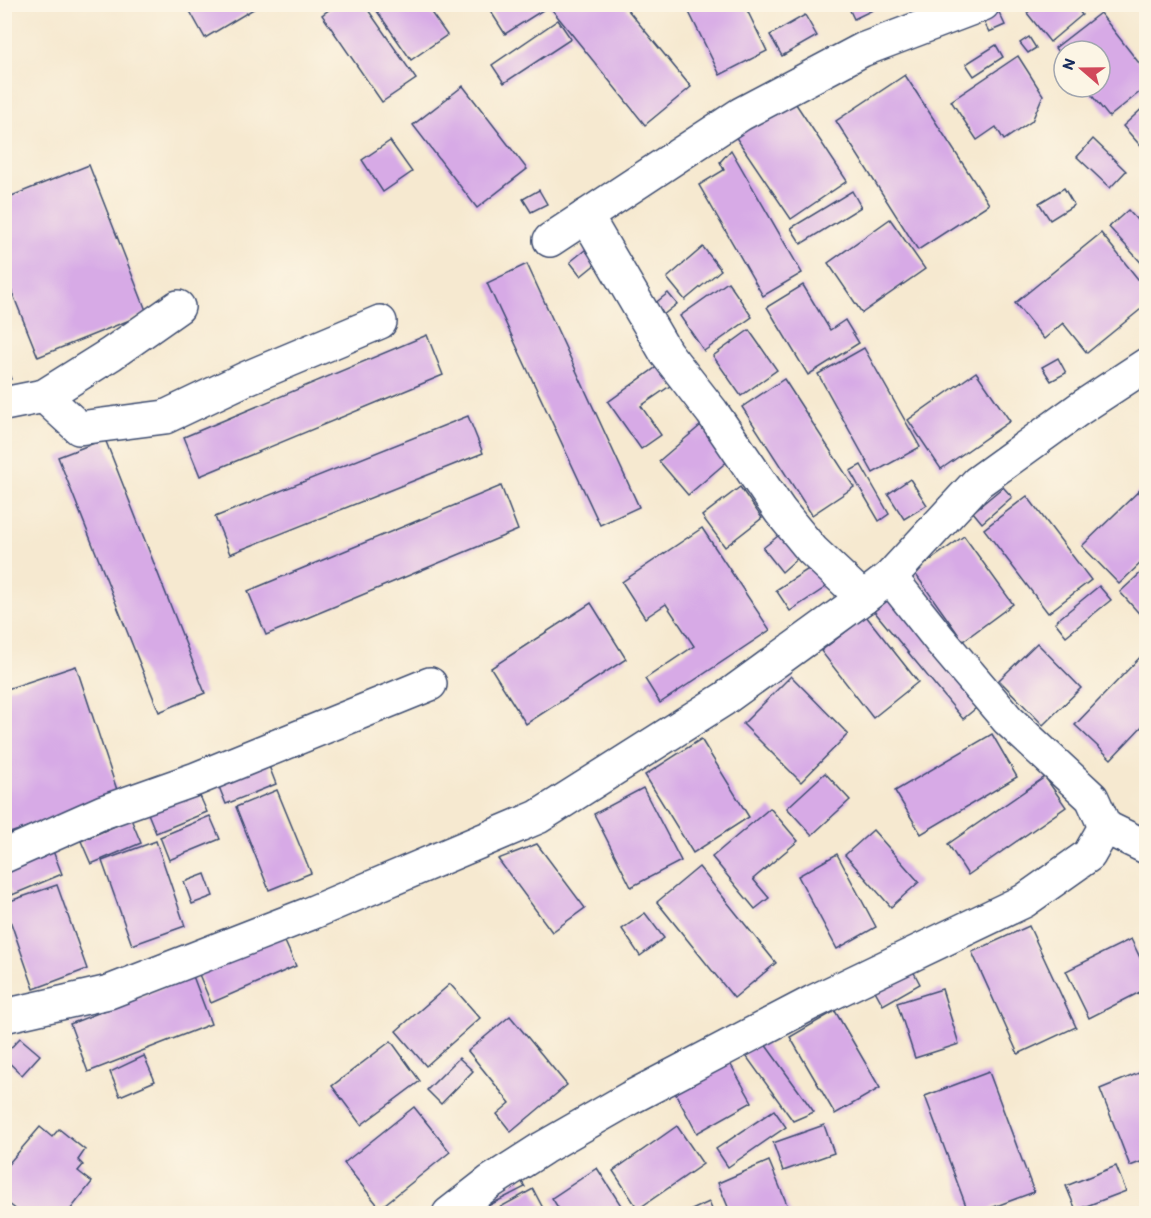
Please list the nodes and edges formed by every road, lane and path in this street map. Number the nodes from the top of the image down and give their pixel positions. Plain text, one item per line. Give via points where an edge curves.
1 (983, 4) edge
2 (586, 216) junction
3 (550, 240) dead end
4 (178, 307) dead end
5 (380, 322) dead end
6 (1146, 365) edge
7 (44, 396) junction
8 (4, 404) edge
9 (890, 577) junction
10 (863, 598) junction
11 (430, 684) dead end
12 (1105, 827) junction
13 (1146, 847) edge
14 (4, 856) edge
15 (4, 1016) edge
16 (449, 1214) edge

1 - 2 street via 862,50 751,108
2 - 3 street
2 - 10 street via 666,353 780,511 812,550
4 - 7 street
5 - 7 street via 165,417 79,428
6 - 9 street via 978,482
7 - 8 street
9 - 10 street
9 - 12 street via 1008,720 1092,798
10 - 15 street via 723,699 538,817 309,914 109,992
11 - 14 street via 103,812
12 - 13 street
12 - 16 street via 1089,855 1024,901 813,1002 630,1098 543,1148

